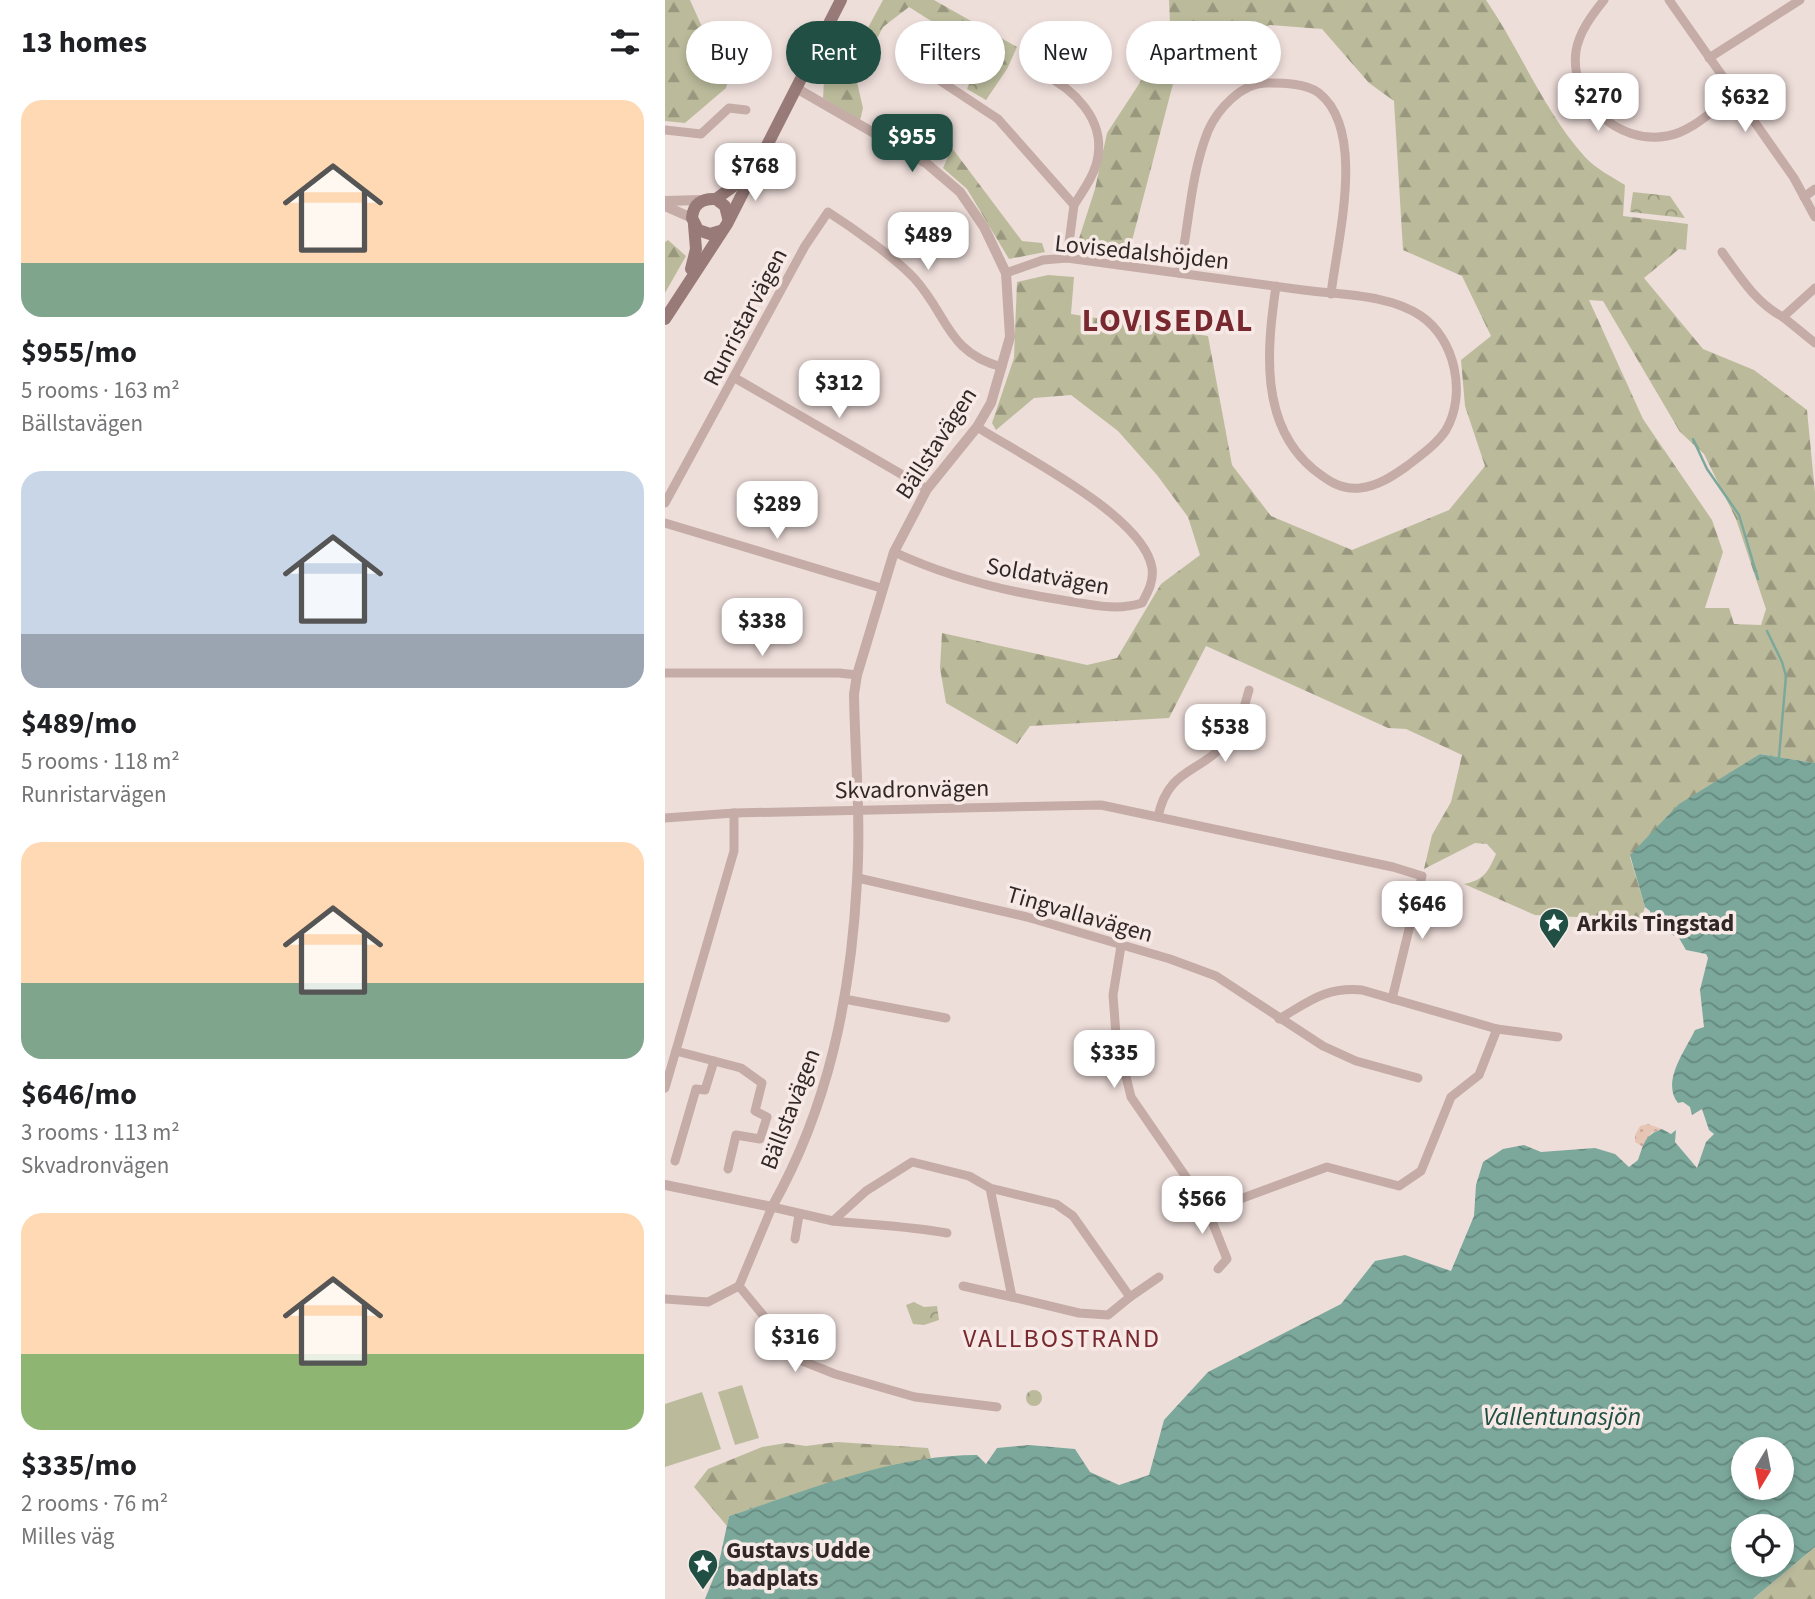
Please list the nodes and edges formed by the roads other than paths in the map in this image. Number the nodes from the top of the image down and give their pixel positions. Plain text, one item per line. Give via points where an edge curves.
1 (841, 0) edge
2 (1604, 0) edge
3 (1669, 0) edge
4 (1800, 0) edge
5 (1709, 58) junction
6 (945, 84) edge
7 (1064, 84) edge
8 (796, 88) junction
9 (1735, 94) junction
10 (746, 110) dead end
11 (665, 130) edge
12 (752, 173) junction
13 (1815, 190) edge
14 (1804, 197) junction
15 (716, 199) junction
16 (702, 200) junction
17 (665, 203) edge
18 (1074, 205) junction
19 (1815, 217) edge
20 (728, 218) junction
21 (693, 222) junction
22 (720, 231) junction
23 (1722, 252) dead end
24 (1067, 258) junction
25 (1179, 273) junction
26 (1006, 274) junction
27 (688, 280) junction
28 (1276, 286) junction
29 (1815, 288) edge
30 (1331, 294) junction
31 (1783, 317) junction
32 (665, 319) edge
33 (1815, 343) edge
34 (1002, 367) junction
35 (736, 378) junction
36 (977, 427) junction
37 (927, 489) junction
38 (665, 503) edge
39 (665, 523) edge
40 (894, 552) junction
41 (881, 588) junction
42 (665, 673) edge
43 (857, 675) junction
44 (1249, 690) dead end
45 (856, 809) junction
46 (734, 813) junction
47 (1158, 817) junction
48 (665, 818) edge
49 (858, 878) junction
50 (1121, 946) junction
51 (844, 999) junction
52 (1392, 999) junction
53 (946, 1018) dead end
54 (1279, 1019) junction
55 (1497, 1029) junction
56 (1558, 1037) dead end
57 (676, 1051) junction
58 (714, 1061) junction
59 (1418, 1078) dead end
60 (665, 1088) edge
61 (675, 1161) dead end
62 (729, 1169) dead end
63 (665, 1185) edge
64 (990, 1188) junction
65 (1206, 1206) junction
66 (772, 1207) junction
67 (800, 1216) junction
68 (833, 1221) junction
69 (947, 1233) dead end
70 (795, 1239) dead end
71 (1218, 1269) dead end
72 (1159, 1277) dead end
73 (739, 1286) junction
74 (963, 1286) dead end
75 (1012, 1297) junction
76 (1130, 1297) junction
77 (665, 1299) edge
78 (997, 1407) dead end

1 - 8 main road
2 - 9 street via 1585,26 1576,49 1575,75 1585,99 1603,118 1643,136 1668,136 1689,127
3 - 5 street
4 - 5 street
5 - 9 street
6 - 18 street via 998,119
7 - 18 street via 1086,108 1097,129 1098,157
8 - 12 main road
8 - 26 street, Bällstavägen via 926,163 960,191 984,227
9 - 14 street
10 - 11 street via 729,108 701,134
12 - 15 main road
12 - 20 main road
13 - 14 street
14 - 19 street
15 - 16 main road
15 - 20 main road via 725,206
16 - 17 street
16 - 21 main road via 695,206
17 - 21 street
18 - 24 street
20 - 22 main road
21 - 22 main road via 704,233
21 - 27 main road via 696,250
22 - 27 main road
23 - 31 street via 1754,295
24 - 25 street, Lovisedalshöjden
24 - 26 street, Lovisedalshöjden via 1043,260
25 - 28 street, Lovisedalshöjden
25 - 30 street via 1209,130 1231,98 1258,83 1289,83 1318,92 1336,117 1347,151
26 - 34 street, Bällstavägen via 1010,337
27 - 32 main road
28 - 30 street, Lovisedalshöjden
28 - 30 street, Lovisedalshöjden via 1269,384 1281,428 1304,461 1331,484 1359,488 1386,481 1446,430 1455,400 1456,367 1444,340 1421,316 1387,302
29 - 31 street
31 - 33 street
34 - 35 street, Runristarvägen via 977,360 960,347 913,278 828,212 805,246
34 - 36 street, Bällstavägen via 991,403
35 - 37 street
35 - 38 street, Runristarvägen
36 - 37 street, Bällstavägen
36 - 40 street, Soldatvägen via 1118,516 1141,540 1152,568 1151,588 1142,603 1126,608 1100,606 1003,592 935,571
37 - 40 street, Bällstavägen
39 - 41 street
40 - 41 street, Bällstavägen
41 - 43 street, Bällstavägen
42 - 43 street
43 - 45 street, Bällstavägen
44 - 47 street via 1236,730 1165,790
45 - 46 street, Skvadronvägen
45 - 47 street, Skvadronvägen via 1101,805
45 - 49 street, Bällstavägen
46 - 48 street, Skvadronvägen
46 - 57 street via 734,851
47 - 52 street, Skvadronvägen via 1422,876
49 - 50 street, Tingvallavägen via 1027,917
49 - 51 street, Bällstavägen
50 - 54 street, Tingvallavägen via 1216,976
50 - 65 street via 1112,995 1131,1097
51 - 53 street
51 - 66 street, Bällstavägen via 831,1064 796,1164
52 - 54 street via 1339,988
52 - 55 street
54 - 59 street, Tingvallavägen via 1356,1061
55 - 56 street
55 - 65 street via 1479,1075 1451,1097 1421,1171 1399,1186 1328,1167 1232,1202
57 - 58 street
57 - 60 street
58 - 61 street via 705,1090 697,1089
58 - 62 street via 741,1068 762,1083 755,1111 767,1117 760,1139 736,1135
63 - 66 street, Bällstavägen
64 - 68 street via 969,1176 912,1162 866,1191
64 - 75 street
64 - 76 street via 1036,1197 1073,1216
65 - 71 street via 1227,1259
66 - 67 street
66 - 73 street
67 - 68 street
67 - 70 street
68 - 69 street
72 - 76 street
73 - 77 street via 708,1302
73 - 78 street via 800,1360 915,1397
74 - 75 street
75 - 76 street via 1108,1315

